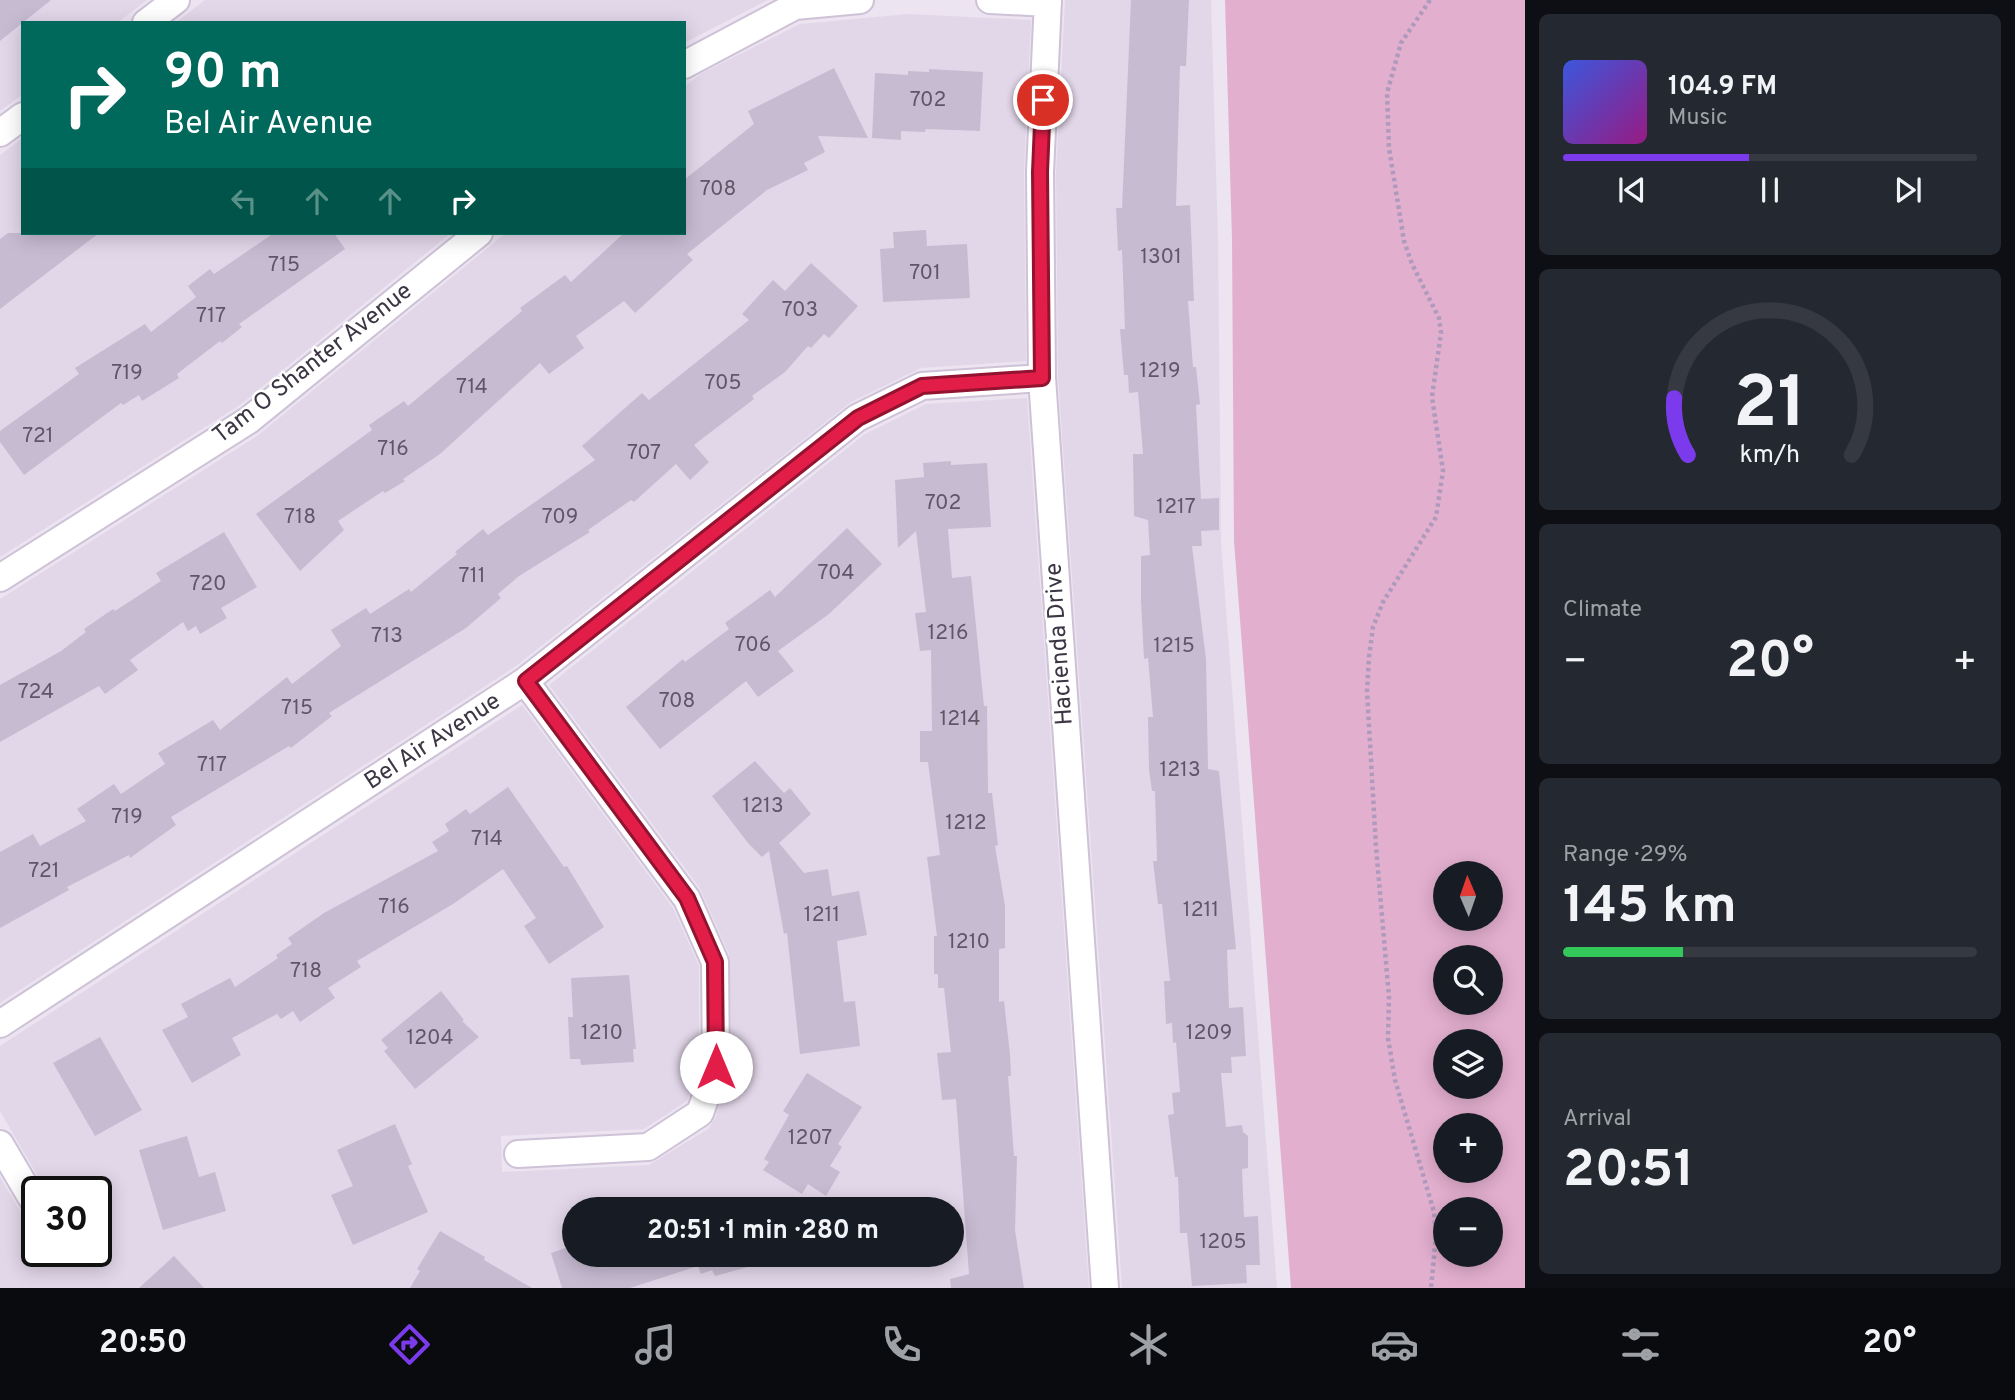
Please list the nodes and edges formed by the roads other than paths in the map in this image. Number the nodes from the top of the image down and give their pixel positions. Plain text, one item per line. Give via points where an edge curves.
1 (176, 0) edge
2 (860, 0) edge
3 (990, 0) edge
4 (1048, 1) edge
5 (149, 21) edge
6 (686, 64) edge
7 (21, 117) edge
8 (0, 133) edge
9 (477, 235) edge
10 (1042, 378) junction
11 (0, 578) edge
12 (526, 681) junction
13 (0, 1024) edge
14 (0, 1144) edge
15 (518, 1154) dead end
16 (21, 1180) edge
17 (1105, 1288) edge

1 - 5 street
2 - 6 street via 795,6
3 - 4 street
4 - 10 street, Hacienda Drive via 1040,172
7 - 8 street
9 - 11 street, Tam O Shanter Avenue via 249,421
10 - 12 street, Bel Air Avenue via 922,386 858,418
10 - 17 street, Hacienda Drive
12 - 13 street, Bel Air Avenue
12 - 15 street via 687,898 715,962 716,1067 700,1113 648,1147
14 - 16 street

